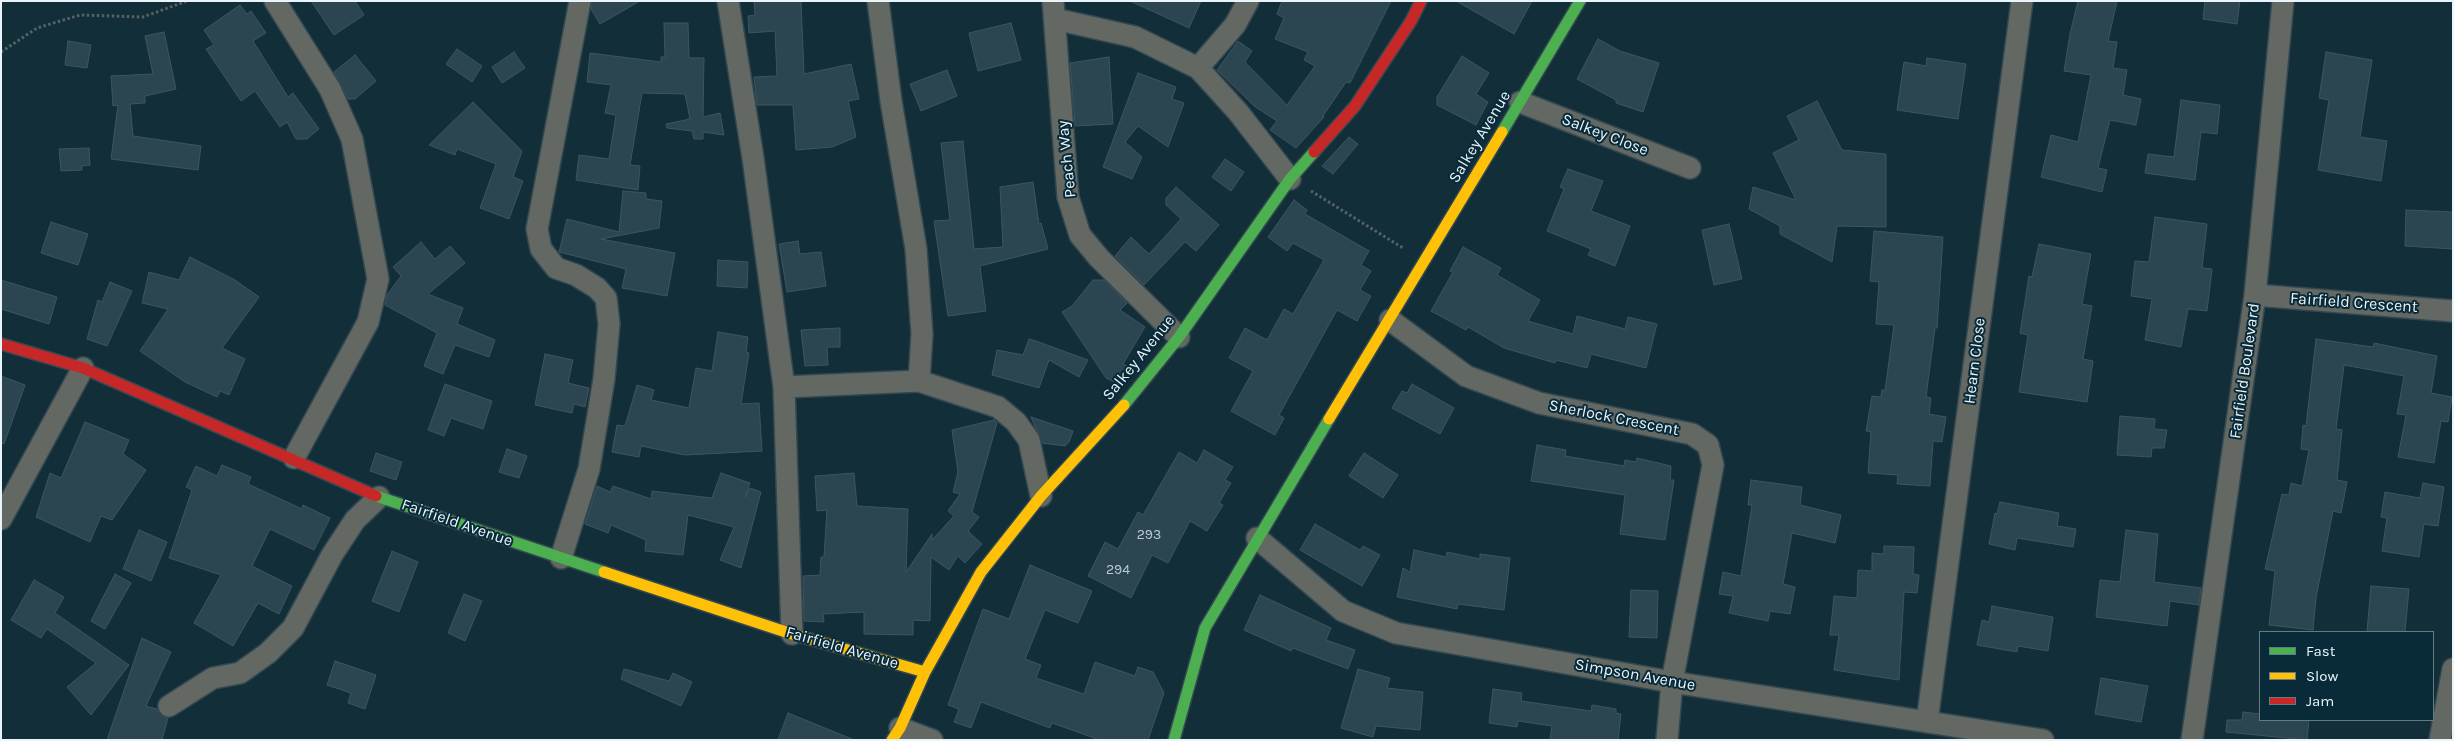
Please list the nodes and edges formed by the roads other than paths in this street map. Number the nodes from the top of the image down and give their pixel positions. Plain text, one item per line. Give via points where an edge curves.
1 (275, 1) edge
2 (580, 1) edge
3 (728, 1) edge
4 (878, 1) edge
5 (1248, 1) edge
6 (1421, 1) edge
7 (1580, 1) edge
8 (2022, 1) edge
9 (2283, 1) edge
10 (1054, 10) edge
11 (1198, 68) junction
12 (1520, 102) junction
13 (1690, 168) dead end
14 (1290, 179) junction
15 (2256, 295) junction
16 (2453, 311) edge
17 (1390, 320) junction
18 (1179, 337) junction
19 (1, 344) edge
20 (83, 368) junction
21 (919, 382) junction
22 (784, 387) junction
23 (294, 458) junction
24 (1041, 496) junction
25 (379, 497) junction
26 (1, 519) edge
27 (1257, 538) junction
28 (561, 558) junction
29 (792, 634) junction
30 (2453, 669) edge
31 (925, 672) junction
32 (1672, 682) junction
33 (169, 706) dead end
34 (1928, 722) junction
35 (896, 734) edge
36 (932, 740) edge
37 (1174, 740) edge
38 (1667, 740) edge
39 (2043, 740) edge
40 (2192, 740) edge
41 (2440, 740) edge

1 - 23 street via 330,89 352,139 378,279 368,322
2 - 28 street via 537,229 541,249 556,268 576,275 606,298 608,324 604,379 589,469
3 - 22 street via 752,148
4 - 21 street via 916,249 922,334
5 - 11 street via 1234,25
6 - 14 street, Salkey Avenue via 1355,106
7 - 12 street, Salkey Avenue
8 - 34 street, Hearn Close
9 - 15 street, Fairfield Boulevard
10 - 11 street via 1135,37
10 - 18 street, Peach Way via 1068,197 1080,235
11 - 14 street via 1238,112
12 - 13 street, Salkey Close
12 - 17 street, Salkey Avenue
14 - 18 street, Salkey Avenue
15 - 16 street, Fairfield Crescent
15 - 40 street, Fairfield Boulevard
17 - 27 street, Salkey Avenue
17 - 32 street, Sherlock Crescent via 1466,376 1539,403 1692,434 1708,445 1713,465
18 - 24 street, Salkey Avenue via 1117,413
19 - 20 street, Fairfield Avenue
20 - 23 street, Fairfield Avenue via 267,450
20 - 26 street
21 - 22 street
21 - 24 street via 998,407 1016,422 1029,440
22 - 29 street
23 - 25 street, Fairfield Avenue
24 - 31 street, Salkey Avenue via 981,572
25 - 28 street, Fairfield Avenue
25 - 33 street via 355,520 332,555 293,628 268,653 240,673 213,678
27 - 32 street, Simpson Avenue via 1343,611 1396,634
27 - 37 street, Salkey Avenue via 1205,628
28 - 29 street, Fairfield Avenue
29 - 31 street, Fairfield Avenue
30 - 41 street
31 - 35 street, Salkey Avenue
32 - 34 street, Simpson Avenue
32 - 38 street, Sherlock Crescent
34 - 39 street, Simpson Avenue
35 - 36 street

